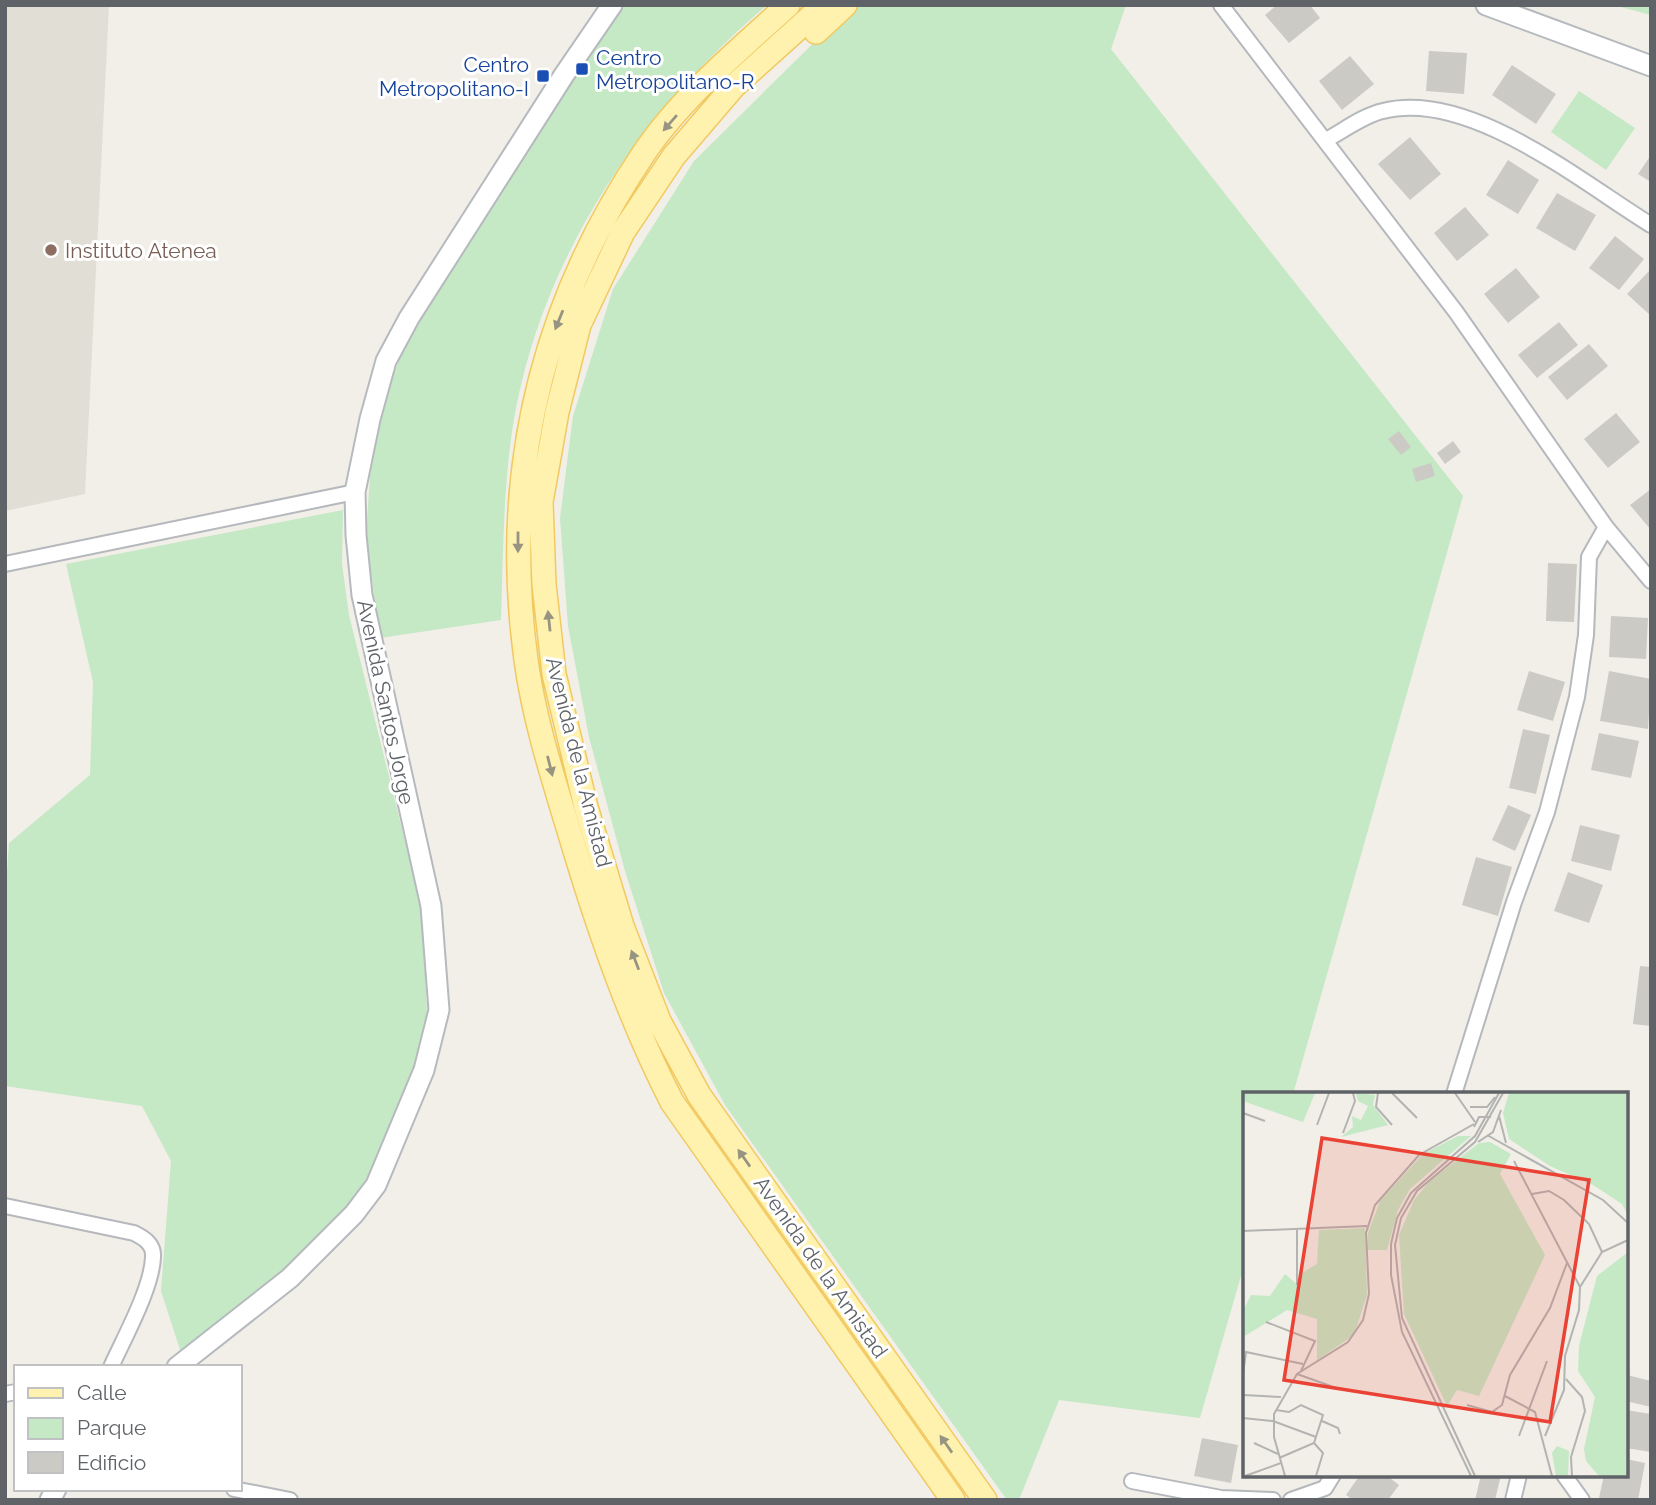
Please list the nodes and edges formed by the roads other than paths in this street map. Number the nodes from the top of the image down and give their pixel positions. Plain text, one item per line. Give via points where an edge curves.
1 (612, 5) edge
2 (788, 5) edge
3 (824, 5) edge
4 (845, 5) edge
5 (1221, 5) edge
6 (1486, 5) edge
7 (1651, 66) edge
8 (1326, 140) junction
9 (674, 156) junction
10 (1651, 225) edge
11 (355, 492) junction
12 (1606, 527) junction
13 (5, 564) edge
14 (1651, 581) edge
15 (1455, 1092) edge
16 (5, 1206) edge
17 (112, 1365) edge
18 (180, 1365) edge
19 (1332, 1477) edge
20 (1519, 1477) edge
21 (1565, 1477) edge
22 (1132, 1481) dead end
23 (242, 1491) edge
24 (290, 1500) edge
25 (953, 1500) edge
26 (985, 1500) edge
27 (1273, 1500) edge
28 (1291, 1500) edge
29 (1513, 1500) edge
30 (1582, 1500) edge

1 - 11 main road, Avenida Santos Jorge via 386,360
2 -> 25 main road, Avenida de la Amistad via 710,78 645,151 588,249 551,340 529,418 518,507 518,577 526,662 550,769 609,962 650,1060 672,1102
3 - 9 main road, Avenida de la Amistad via 734,86
4 - 9 main road
5 - 8 street
6 - 7 main road
8 - 10 street via 1382,111 1425,109 1472,118 1527,145
8 - 12 street via 1456,312
26 -> 9 main road, Avenida de la Amistad via 699,1095 659,1021 622,926 586,807 554,674 541,502 557,412 579,325 623,232
11 - 13 street
11 - 18 main road, Avenida Santos Jorge via 362,595 431,906 439,1010 424,1070 376,1185 354,1214 290,1278
12 - 14 street
12 - 15 street via 1588,557 1586,635 1577,697 1547,812
16 - 17 street via 134,1233 148,1241 154,1256 140,1303
19 - 28 street via 1325,1488
20 - 29 street
21 - 30 street
22 - 27 street via 1221,1498
23 - 24 street

